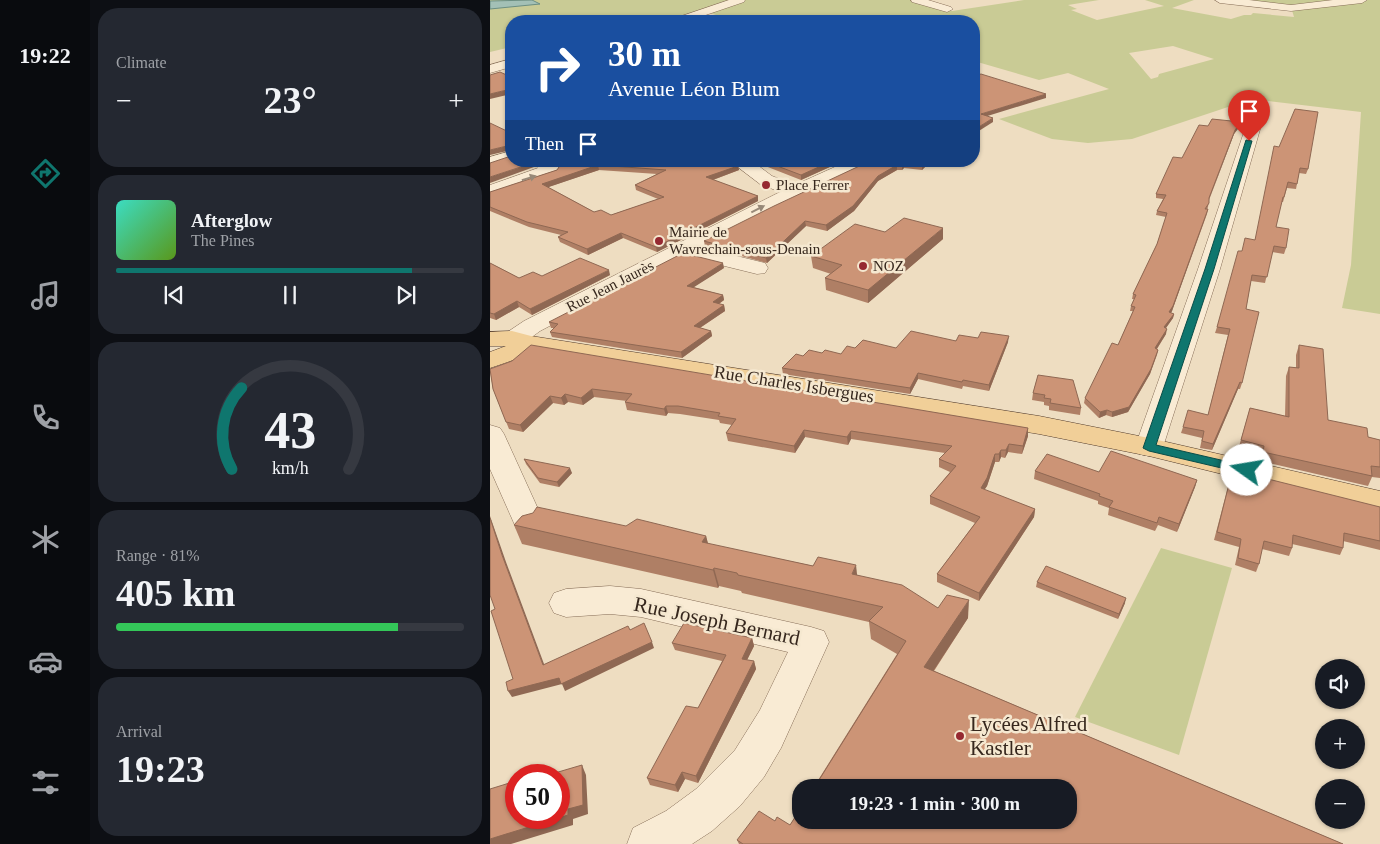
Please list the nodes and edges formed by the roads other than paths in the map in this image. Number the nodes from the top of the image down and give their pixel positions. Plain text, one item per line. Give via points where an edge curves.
1 (740, 0) edge
2 (920, 0) edge
3 (1220, 0) edge
4 (1362, 0) edge
5 (947, 9) dead end
6 (695, 15) edge
7 (1260, 105) dead end
8 (505, 158) edge
9 (490, 162) edge
10 (548, 167) edge
11 (750, 167) edge
12 (850, 167) edge
13 (490, 191) edge
14 (796, 192) junction
15 (682, 249) junction
16 (757, 268) dead end
17 (490, 339) edge
18 (508, 348) edge
19 (490, 434) edge
20 (1149, 448) junction
21 (1380, 502) edge
22 (528, 522) edge
23 (566, 603) dead end
24 (649, 844) edge

1 - 6 street
2 - 5 street
3 - 4 street via 1291,8
7 - 20 street
8 - 9 street
13 -> 10 street via 552,169
11 - 14 street via 766,180
12 - 14 street, Rue Jean Jaurès
15 -> 14 street, Rue Jean Jaurès
15 - 16 street
15 - 18 street, Rue Jean Jaurès via 532,326
17 - 18 main road, Rue Charles Isbergues
18 - 20 main road, Rue Charles Isbergues via 548,346 1039,425
19 - 22 street
20 - 21 main road, Rue Charles Isbergues
23 - 24 street, Rue Joseph Bernard via 642,602 810,642 767,735 750,763 723,793 692,819

